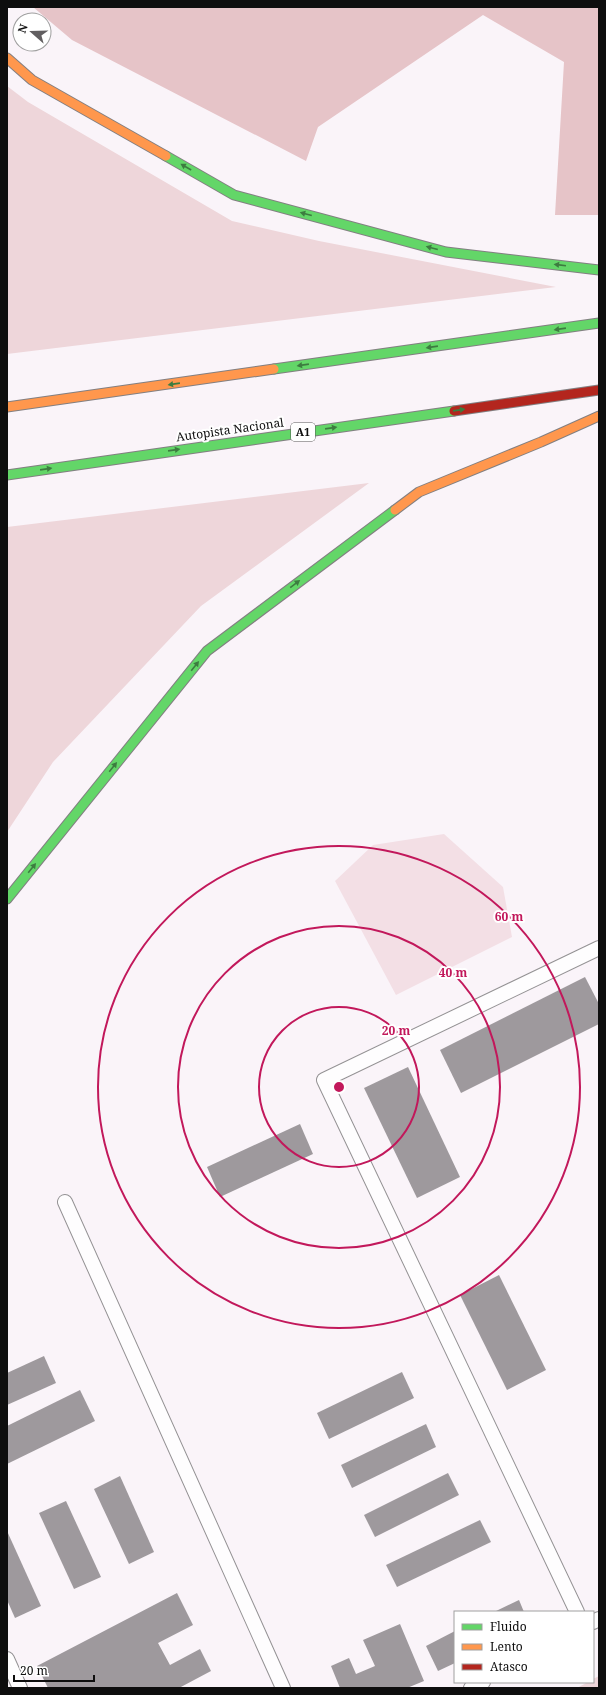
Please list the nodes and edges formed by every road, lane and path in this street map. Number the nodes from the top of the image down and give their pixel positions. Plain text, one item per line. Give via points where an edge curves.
1 (7, 58) edge
2 (599, 270) edge
3 (599, 323) edge
4 (599, 390) edge
5 (7, 407) edge
6 (599, 416) edge
7 (7, 475) edge
8 (7, 899) edge
9 (599, 948) edge
10 (65, 1202) dead end
11 (577, 1611) edge
12 (7, 1659) edge
13 (481, 1683) edge
14 (20, 1688) edge
15 (283, 1688) edge
16 (472, 1688) edge

2 -> 1 highway via 446,252 234,195 32,80
3 -> 5 highway
7 -> 4 highway, Autopista Nacional / A1
8 -> 6 highway via 207,651 419,492
9 - 11 lane via 324,1080
10 - 15 lane
12 - 14 lane
13 - 16 lane

